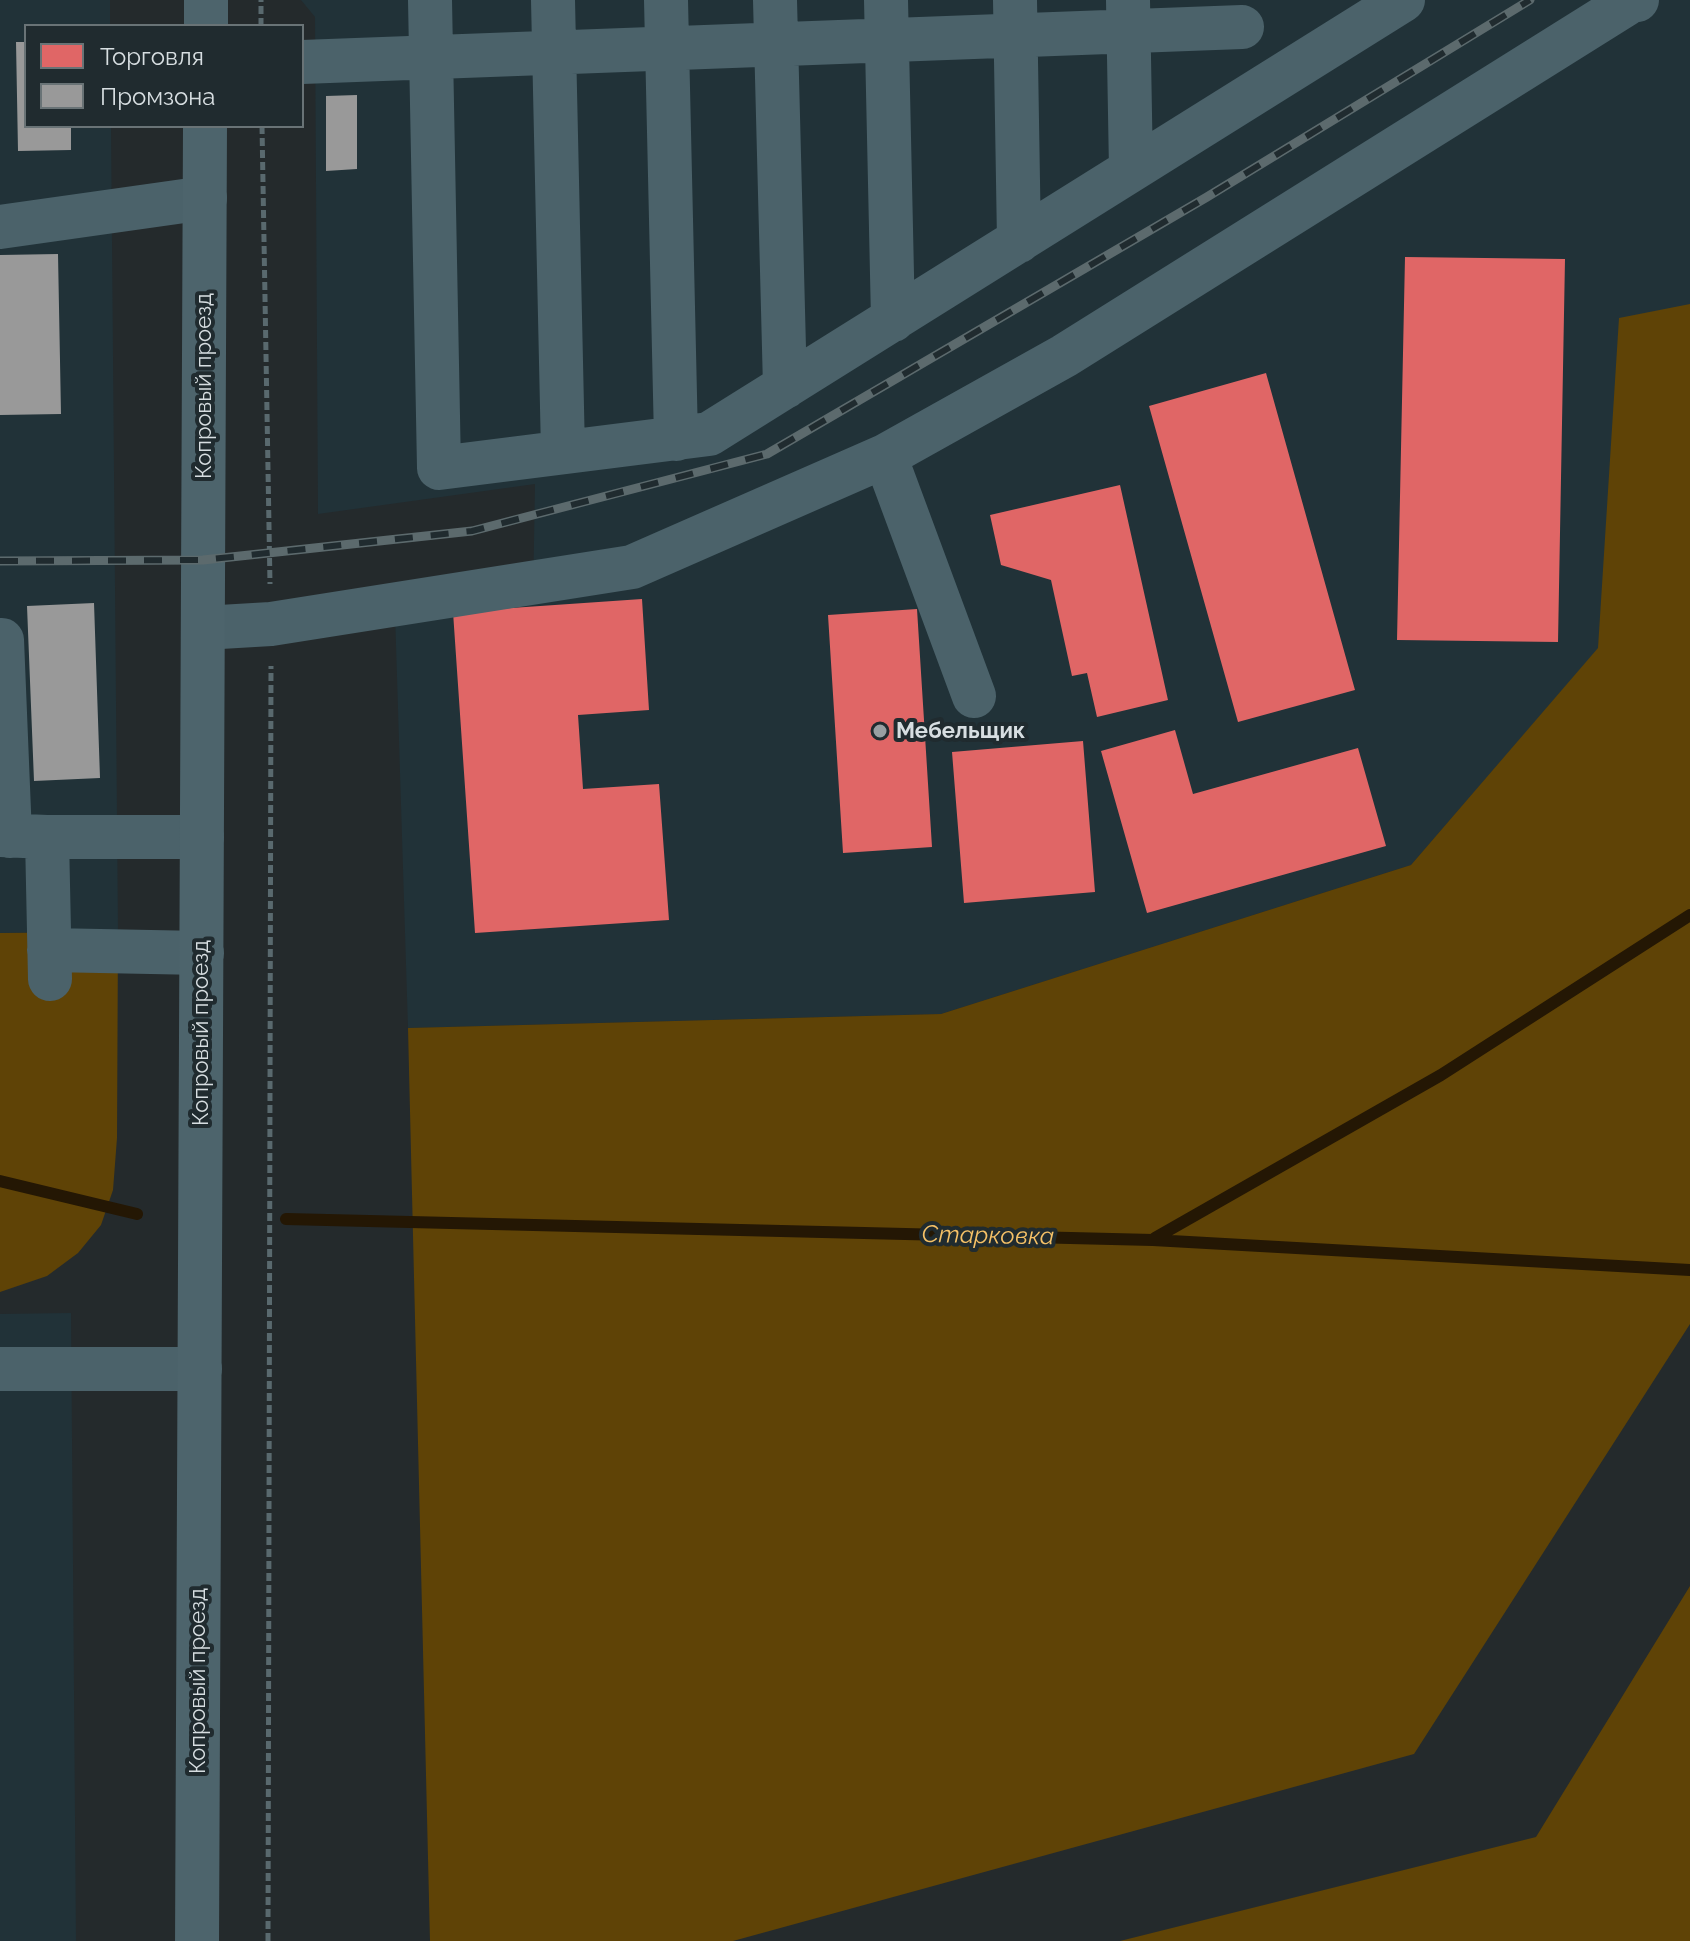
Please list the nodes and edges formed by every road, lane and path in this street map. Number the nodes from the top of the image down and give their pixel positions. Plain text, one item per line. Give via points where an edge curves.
1 (206, 0) edge
2 (261, 0) edge
3 (430, 0) edge
4 (553, 0) edge
5 (666, 0) edge
6 (775, 0) edge
7 (1403, 0) edge
8 (1637, 0) edge
9 (1241, 14) edge
10 (1354, 15) edge
11 (1128, 16) edge
12 (1015, 18) edge
13 (887, 20) edge
14 (206, 24) edge
15 (261, 24) edge
16 (776, 45) junction
17 (667, 49) junction
18 (555, 53) junction
19 (430, 58) junction
20 (304, 62) edge
21 (1244, 100) junction
22 (205, 128) edge
23 (262, 128) edge
24 (1131, 170) junction
25 (205, 198) junction
26 (0, 227) edge
27 (1019, 241) junction
28 (893, 320) junction
29 (785, 387) junction
30 (676, 439) junction
31 (563, 452) junction
32 (885, 456) junction
33 (271, 624) junction
34 (203, 628) junction
35 (0, 640) edge
36 (974, 696) dead end
37 (19, 836) edge
38 (202, 837) junction
39 (202, 953) junction
40 (0, 1369) edge
41 (200, 1369) junction
42 (197, 1941) edge
43 (268, 1941) edge

1 - 14 main road
2 - 15 path
3 - 19 lane
4 - 18 lane
5 - 17 lane
6 - 16 lane
7 - 10 lane
8 - 32 lane via 1064,356
9 - 11 lane
9 - 21 lane
10 - 21 lane
11 - 12 lane
11 - 24 lane
12 - 13 lane
12 - 27 lane
13 - 16 lane
13 - 28 lane
16 - 17 lane
16 - 29 lane
17 - 18 lane
17 - 30 lane
18 - 19 lane
18 - 31 lane
19 - 20 lane
19 - 31 lane via 439,468
21 - 24 lane
22 - 25 main road, Копровый проезд
23 - 33 path
24 - 27 lane
25 - 26 lane
25 - 34 main road, Копровый проезд
27 - 28 lane
28 - 29 lane
29 - 30 lane via 709,434
30 - 31 lane
32 - 33 lane via 632,567
32 - 36 lane
33 - 34 lane
33 - 43 path
34 - 38 main road, Копровый проезд
35 - 37 lane
37 - 38 lane
37 - 39 lane via 50,964
38 - 39 main road, Копровый проезд
39 - 41 main road, Копровый проезд
40 - 41 lane
41 - 42 main road, Копровый проезд

